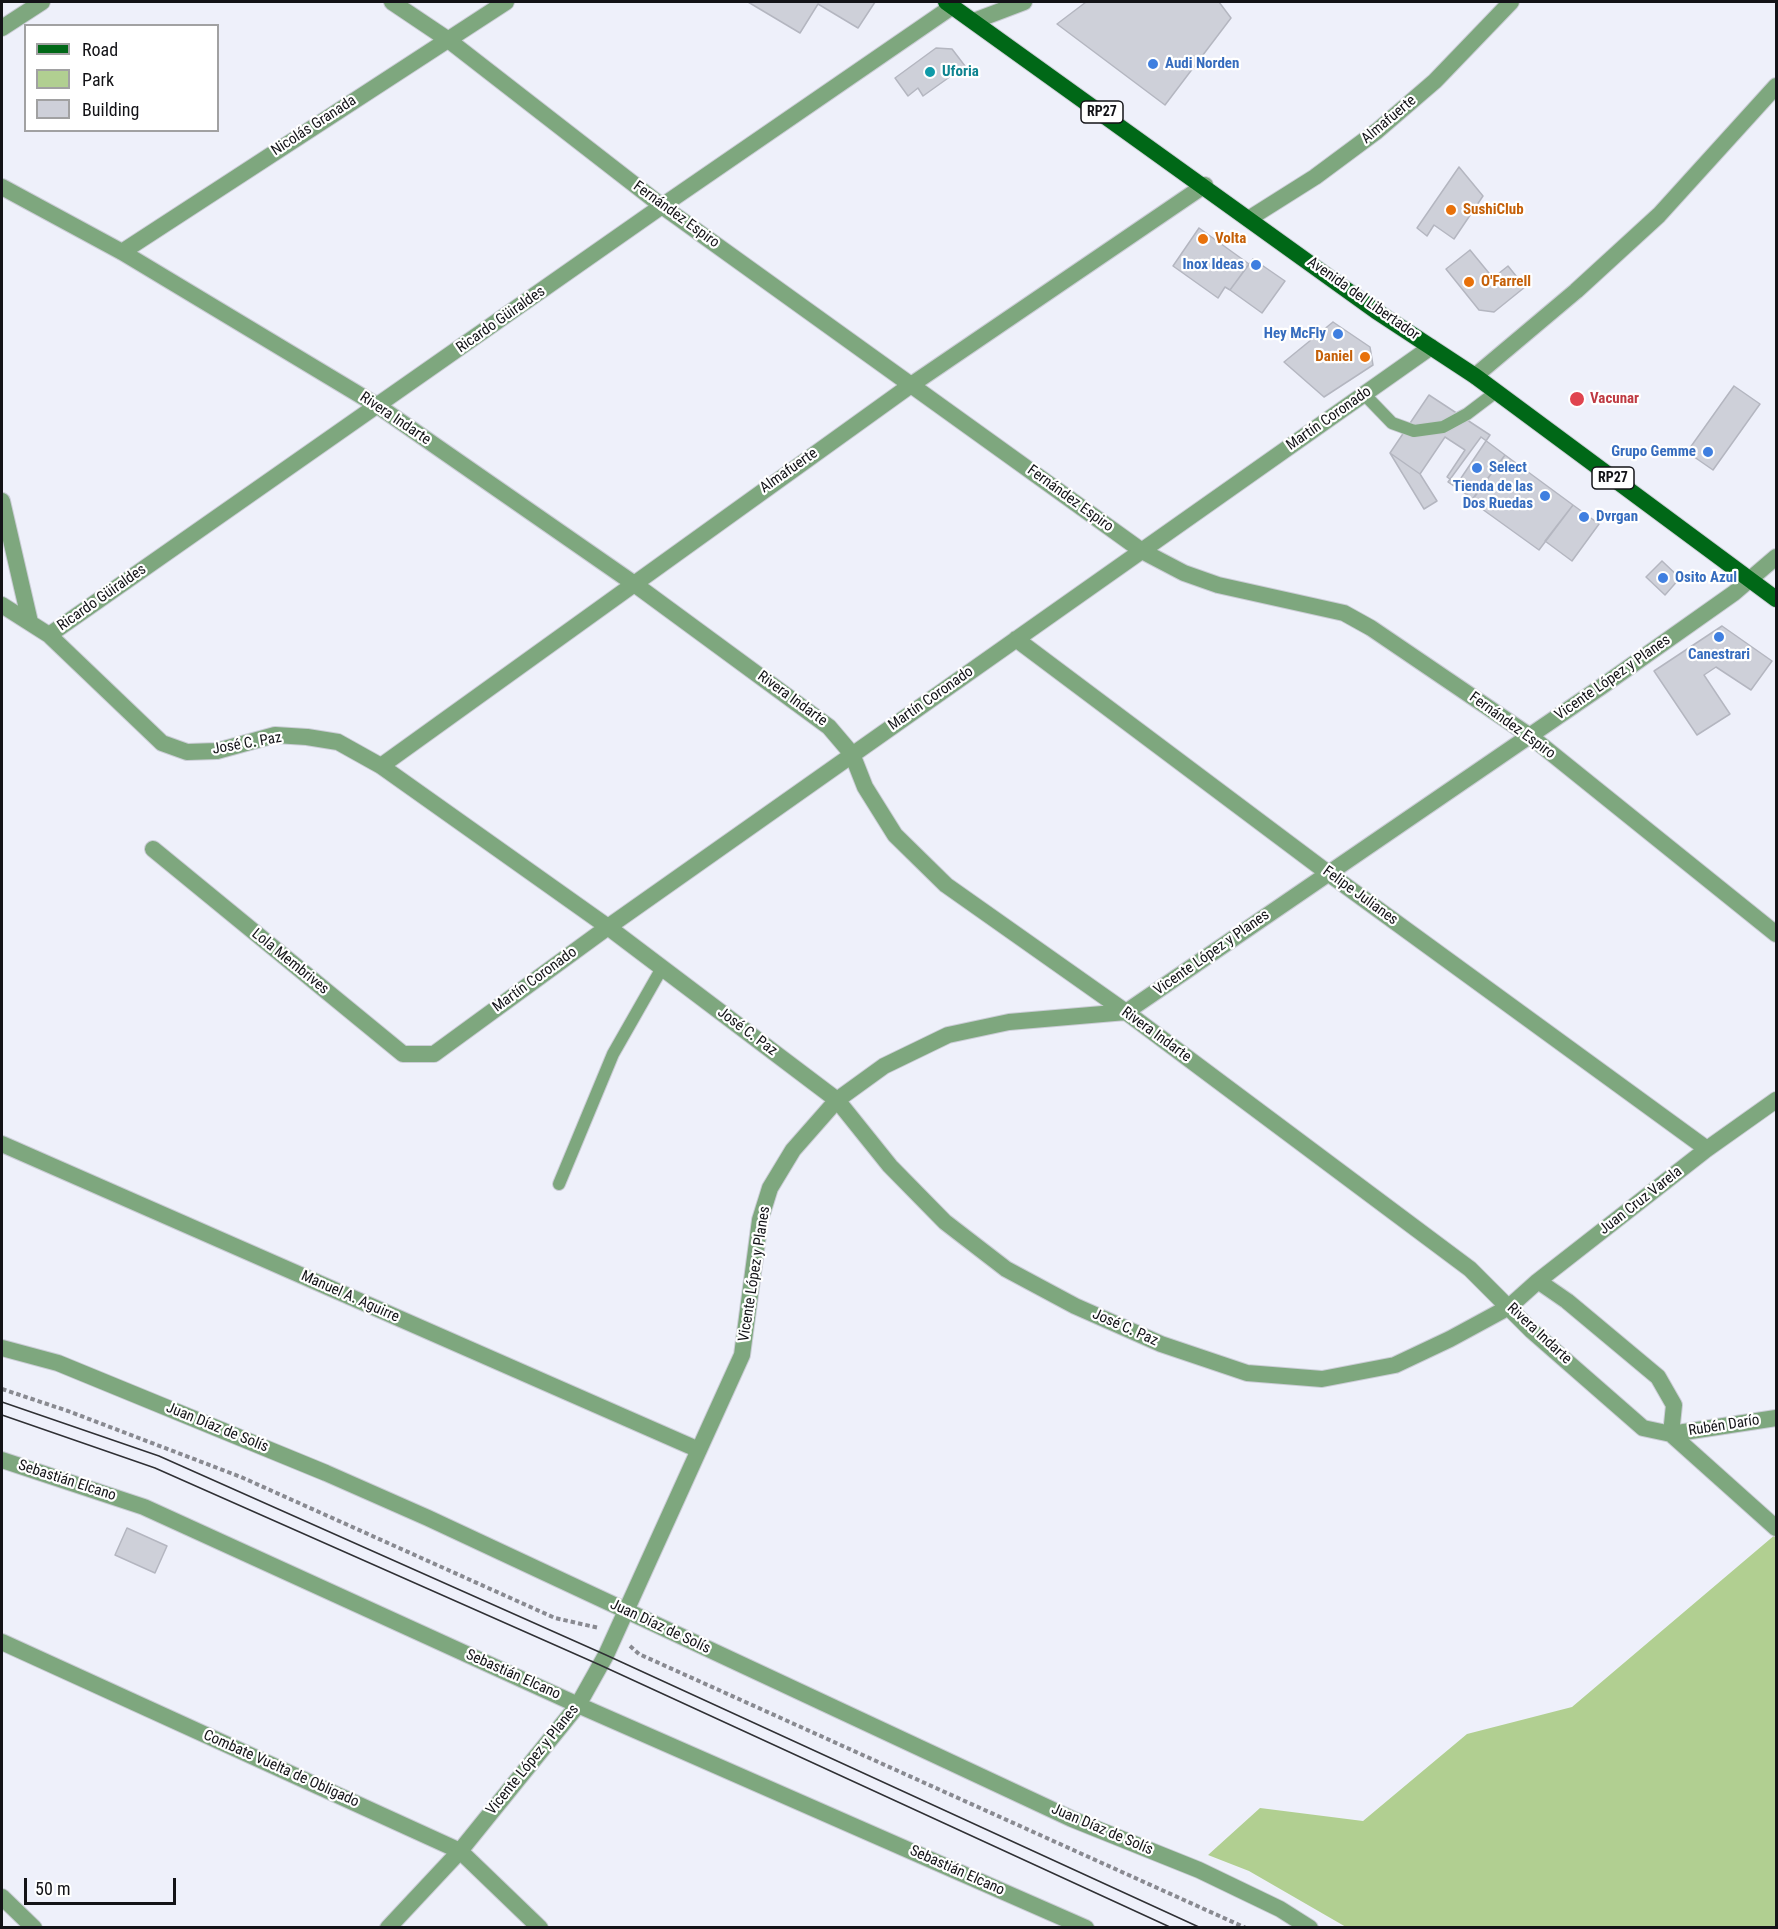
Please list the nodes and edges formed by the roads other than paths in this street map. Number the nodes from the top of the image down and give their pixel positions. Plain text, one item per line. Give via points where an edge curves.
1 (42, 2) edge
2 (392, 2) edge
3 (506, 2) edge
4 (1024, 2) edge
5 (1510, 2) edge
6 (950, 4) edge
7 (975, 21) junction
8 (2, 28) edge
9 (447, 39) junction
10 (1776, 86) edge
11 (1205, 185) junction
12 (2, 187) edge
13 (662, 206) junction
14 (1250, 218) junction
15 (122, 252) junction
16 (1431, 347) junction
17 (1474, 376) junction
18 (911, 385) junction
19 (1496, 392) junction
20 (1364, 394) junction
21 (378, 406) junction
22 (2, 501) edge
23 (1142, 550) junction
24 (1776, 557) edge
25 (1752, 579) junction
26 (633, 583) junction
27 (1776, 599) edge
28 (2, 605) edge
29 (30, 622) junction
30 (49, 635) junction
31 (1016, 639) junction
32 (1530, 736) junction
33 (852, 754) junction
34 (381, 766) junction
35 (153, 849) dead end
36 (1328, 873) junction
37 (608, 927) junction
38 (1776, 934) edge
39 (662, 968) junction
40 (1126, 1012) junction
41 (434, 1054) joint
42 (837, 1100) junction
43 (1776, 1100) edge
44 (2, 1144) edge
45 (1707, 1149) junction
46 (559, 1184) dead end
47 (1538, 1281) junction
48 (1509, 1307) junction
49 (2, 1348) edge
50 (1776, 1418) edge
51 (1671, 1434) junction
52 (699, 1450) junction
53 (2, 1460) edge
54 (1776, 1528) edge
55 (626, 1611) junction
56 (2, 1642) edge
57 (578, 1705) junction
58 (460, 1851) junction
59 (2, 1897) edge
60 (34, 1928) edge
61 (388, 1928) edge
62 (540, 1928) edge
63 (1086, 1928) edge
64 (1310, 1928) edge

1 - 8 street
2 - 9 street, Fernández Espiro
3 - 9 street, Nicolás Granada
4 - 7 street
5 - 14 street, Almafuerte via 1435,81 1377,131
6 - 7 main road, Avenida del Libertador / RP27
6 - 13 street, Ricardo Güiraldes
7 - 11 main road, Avenida del Libertador / RP27
9 - 13 street, Fernández Espiro
9 - 15 street, Nicolás Granada
10 - 17 street via 1659,215
11 - 14 main road, Avenida del Libertador / RP27
11 - 18 street, Almafuerte
12 - 15 street, Rivera Indarte
13 - 18 street, Fernández Espiro
13 - 21 street, Ricardo Güiraldes
14 - 16 main road, Avenida del Libertador / RP27
15 - 21 street, Rivera Indarte
16 - 17 main road, Avenida del Libertador / RP27
16 - 20 street, Martín Coronado
17 - 19 main road, Avenida del Libertador / RP27
18 - 23 street, Fernández Espiro
18 - 26 street, Almafuerte
19 - 20 lane via 1443,427 1414,431 1392,423
19 - 25 main road, Avenida del Libertador / RP27
20 - 23 street, Martín Coronado
21 - 26 street, Rivera Indarte
21 - 30 street, Ricardo Güiraldes
22 - 29 street
23 - 31 street, Martín Coronado
23 - 32 street, Fernández Espiro via 1184,573 1218,585 1344,613 1406,650
24 - 25 street, Vicente López y Planes
25 - 27 main road, Avenida del Libertador / RP27
25 - 32 street, Vicente López y Planes
26 - 33 street, Rivera Indarte via 829,727
26 - 34 street, Almafuerte
28 - 29 street, José C. Paz
29 - 30 street, José C. Paz
30 - 34 street, José C. Paz via 162,743 187,752 217,751 275,735 307,737 338,742
31 - 33 street, Martín Coronado
31 - 36 street, Felipe Julianes
32 - 36 street, Vicente López y Planes
32 - 38 street, Fernández Espiro
33 - 37 street, Martín Coronado
33 - 40 street, Rivera Indarte via 865,787 895,835 946,885
34 - 37 street, José C. Paz
35 - 41 street, Lola Membrives via 404,1054
36 - 40 street, Vicente López y Planes
36 - 45 street, Felipe Julianes
37 - 39 street, José C. Paz
37 - 41 street, Martín Coronado
39 - 42 street, José C. Paz
39 - 46 lane via 613,1054
40 - 42 street, Vicente López y Planes via 1009,1022 948,1035 884,1066
40 - 48 street, Rivera Indarte via 1470,1269
42 - 48 street, José C. Paz via 890,1166 945,1222 1006,1269 1161,1344 1247,1373 1322,1379 1395,1365
42 - 52 street, Vicente López y Planes via 793,1150 770,1188 760,1220 742,1355
43 - 45 street, Juan Cruz Varela
44 - 52 street, Manuel A. Aguirre
45 - 47 street, Juan Cruz Varela
47 - 48 street, Juan Cruz Varela
47 - 51 street via 1658,1377 1674,1405
48 - 51 street, Rivera Indarte via 1643,1428
49 - 55 street, Juan Díaz de Solís via 57,1363 326,1473
50 - 51 street, Rubén Darío
51 - 54 street, Rivera Indarte
52 - 55 street, Vicente López y Planes
53 - 57 street, Sebastián Elcano via 144,1506
55 - 57 street, Vicente López y Planes
55 - 64 street, Juan Díaz de Solís via 1072,1819 1199,1870
56 - 58 street, Combate Vuelta de Obligado
57 - 58 street, Vicente López y Planes
57 - 63 street, Sebastián Elcano
58 - 61 street, Vicente López y Planes
58 - 62 street, Combate Vuelta de Obligado
59 - 60 street

